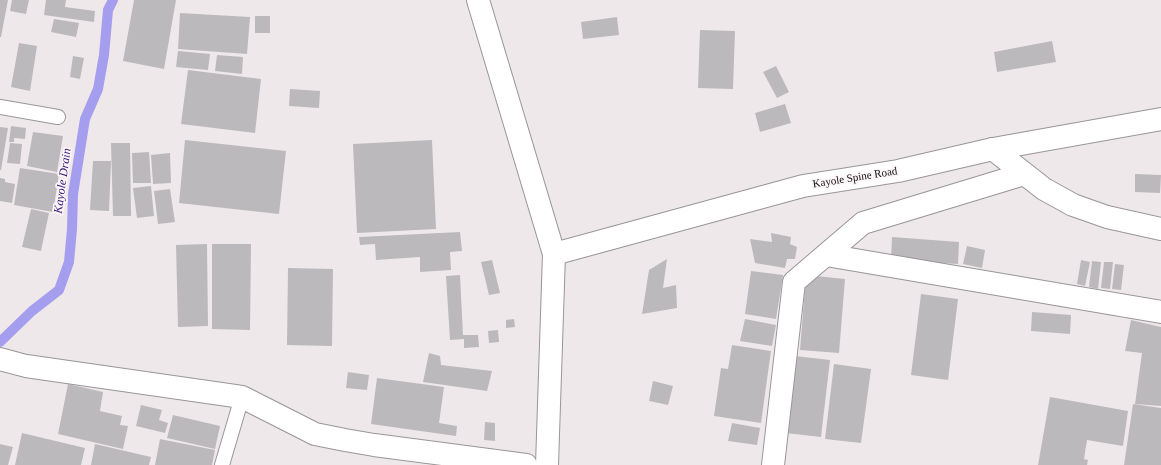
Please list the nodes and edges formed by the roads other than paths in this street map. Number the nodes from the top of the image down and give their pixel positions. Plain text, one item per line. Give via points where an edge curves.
1 (478, 0) edge
2 (0, 107) edge
3 (58, 117) dead end
4 (1161, 119) edge
5 (993, 149) junction
6 (1024, 174) junction
7 (1161, 229) edge
8 (554, 254) junction
9 (826, 255) junction
10 (1161, 312) edge
11 (0, 359) edge
12 (242, 397) junction
13 (222, 465) edge
14 (526, 465) edge
15 (547, 465) edge
16 (773, 465) edge

1 - 8 street
2 - 3 lane
4 - 5 street, Kayole Spine Road
5 - 6 street
5 - 8 street, Kayole Spine Road via 898,172 803,186
6 - 7 street via 1073,205 1107,217
6 - 9 street via 864,223
8 - 15 street
9 - 10 street
9 - 16 street via 794,282
11 - 12 street via 26,366
12 - 13 lane
12 - 14 street via 315,434 374,445

